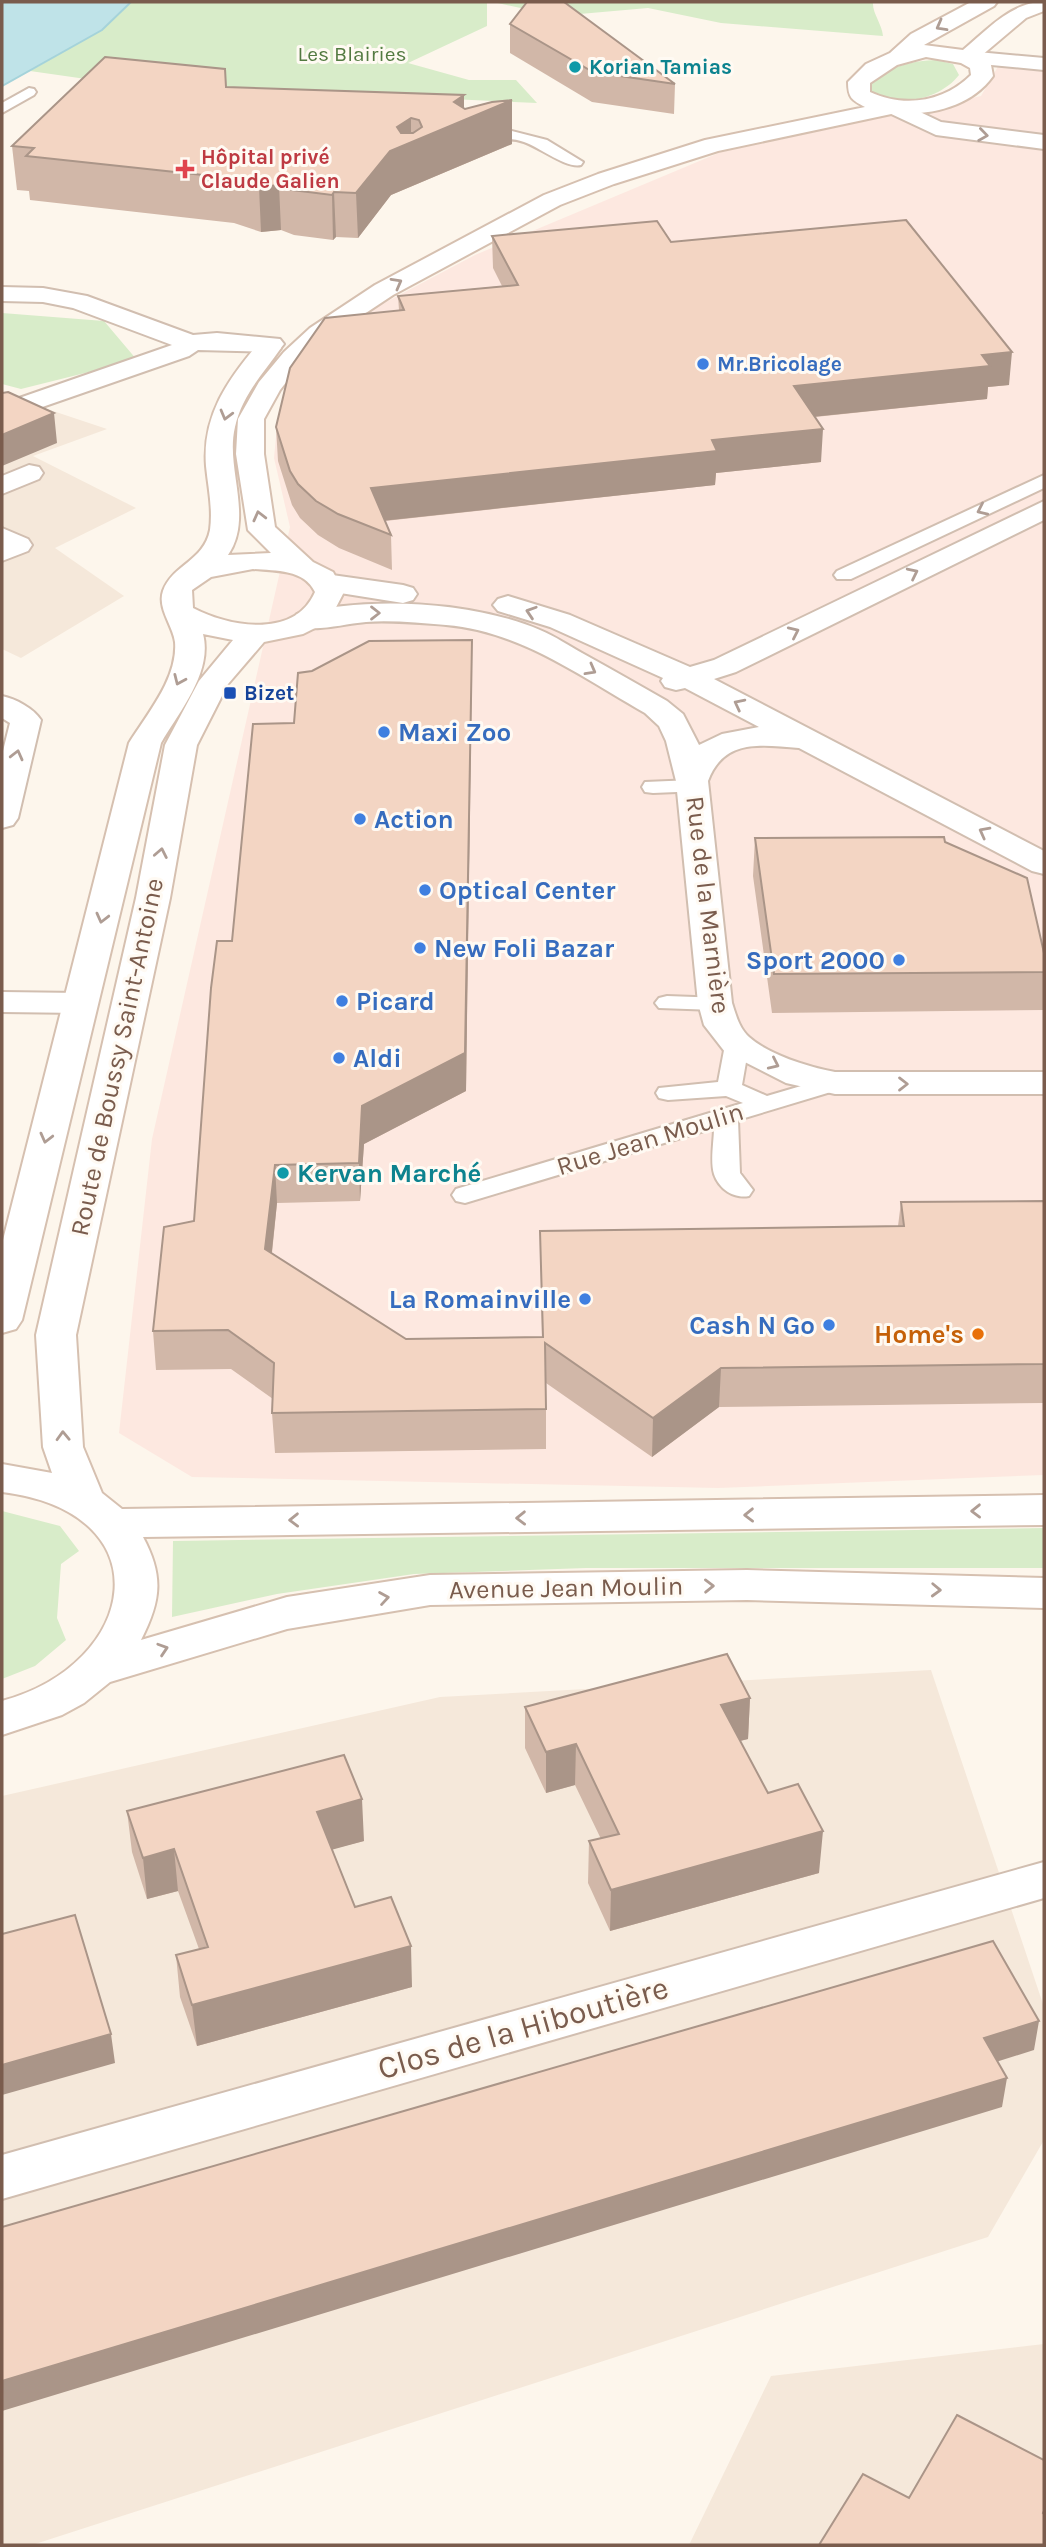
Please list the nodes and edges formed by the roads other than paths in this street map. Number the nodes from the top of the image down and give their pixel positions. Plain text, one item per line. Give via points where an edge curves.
1 (987, 2) edge
2 (1044, 4) edge
3 (999, 28) junction
4 (1044, 54) edge
5 (899, 55) junction
6 (967, 57) junction
7 (1044, 64) edge
8 (857, 89) junction
9 (29, 92) dead end
10 (895, 107) junction
11 (2, 109) edge
12 (557, 130) dead end
13 (463, 141) joint
14 (1044, 142) edge
15 (575, 162) dead end
16 (2, 294) edge
17 (191, 343) junction
18 (271, 344) junction
19 (248, 371) junction
20 (2, 413) edge
21 (29, 473) dead end
22 (1044, 481) edge
23 (2, 485) edge
24 (1044, 509) edge
25 (2, 536) edge
26 (2, 553) edge
27 (194, 573) junction
28 (314, 574) junction
29 (844, 575) dead end
30 (182, 614) junction
31 (307, 620) junction
32 (255, 633) junction
33 (687, 677) junction
34 (635, 695) junction
35 (2, 705) edge
36 (817, 744) junction
37 (693, 783) junction
38 (653, 787) dead end
39 (2, 818) edge
40 (1044, 864) edge
41 (2, 1002) edge
42 (80, 1003) junction
43 (667, 1003) dead end
44 (715, 1003) junction
45 (737, 1045) junction
46 (835, 1083) junction
47 (1044, 1083) edge
48 (729, 1088) junction
49 (667, 1093) dead end
50 (766, 1104) junction
51 (726, 1116) junction
52 (740, 1190) dead end
53 (465, 1195) dead end
54 (2, 1320) edge
55 (2, 1478) edge
56 (1044, 1510) edge
57 (99, 1512) junction
58 (1044, 1593) edge
59 (97, 1669) junction
60 (2, 1718) edge
61 (1044, 1880) edge
62 (2, 2177) edge

1 -> 5 main road via 935,29
2 - 3 main road
3 - 4 main road via 1023,46
3 - 6 main road
5 - 6 main road via 926,51
5 - 8 main road via 865,75
6 - 7 main road
6 - 10 main road via 980,65 982,76 973,87 955,98
8 - 10 main road via 870,102
8 - 18 main road via 809,110 621,158 533,191 429,243
9 - 11 lane
10 -> 14 main road via 936,128
28 -> 10 main road via 262,530 250,454 251,419 268,388 319,333 384,290 552,200 713,145
12 - 13 lane via 488,129
13 - 15 lane via 507,134 529,138
16 - 17 main road via 78,301
17 - 18 main road
17 - 19 main road via 208,357
17 - 20 main road via 180,351
18 - 19 main road
19 -> 27 main road via 229,401 219,442 223,532 216,550
21 - 23 main road
22 -> 29 lane
33 -> 24 main road via 725,666
25 - 26 main road via 18,545
27 - 28 main road, Rue de la Marnière via 260,559
27 - 30 main road, Route de Boussy Saint-Antoine via 176,594
28 - 31 main road via 328,592 327,602
33 -> 28 main road, Rue de la Marnière via 517,607 370,591
30 - 32 main road, Rue de la Marnière via 220,631
30 -> 42 main road, Route de Boussy Saint-Antoine via 190,646 182,678 145,743
31 - 32 main road, Rue de la Marnière
31 -> 34 main road, Rue de la Marnière via 369,613 483,622 530,636
57 -> 32 main road, Route de Boussy Saint-Antoine via 63,1447 56,1335 153,898 181,745 214,681
33 - 34 main road
36 -> 33 main road, Rue de la Marnière
34 - 37 main road, Rue de la Marnière via 672,720
39 -> 35 main road via 26,720
36 - 37 main road, Rue de la Marnière via 765,736 736,740 700,761
40 -> 36 main road, Rue de la Marnière
37 - 38 lane
37 - 44 main road, Rue de la Marnière
41 - 42 main road
42 -> 54 main road, Route de Boussy Saint-Antoine
43 - 44 lane
44 - 45 main road, Rue de la Marnière via 722,1025
45 -> 46 main road, Rue de la Marnière via 790,1071
45 - 48 lane
46 -> 47 main road, Rue de la Marnière
46 - 50 lane, Rue Jean Moulin
48 - 49 lane
48 - 50 lane
50 - 51 lane, Rue Jean Moulin
51 - 52 lane via 727,1174
51 - 53 lane, Rue Jean Moulin
55 - 57 main road via 51,1487
56 -> 57 main road
57 - 59 main road, Route de Boussy Saint-Antoine via 134,1557 138,1595 126,1633
59 -> 58 main road, Avenue Jean Moulin via 287,1613 430,1590 747,1585
59 - 60 main road via 53,1700
61 - 62 main road, Clos de la Hiboutière

